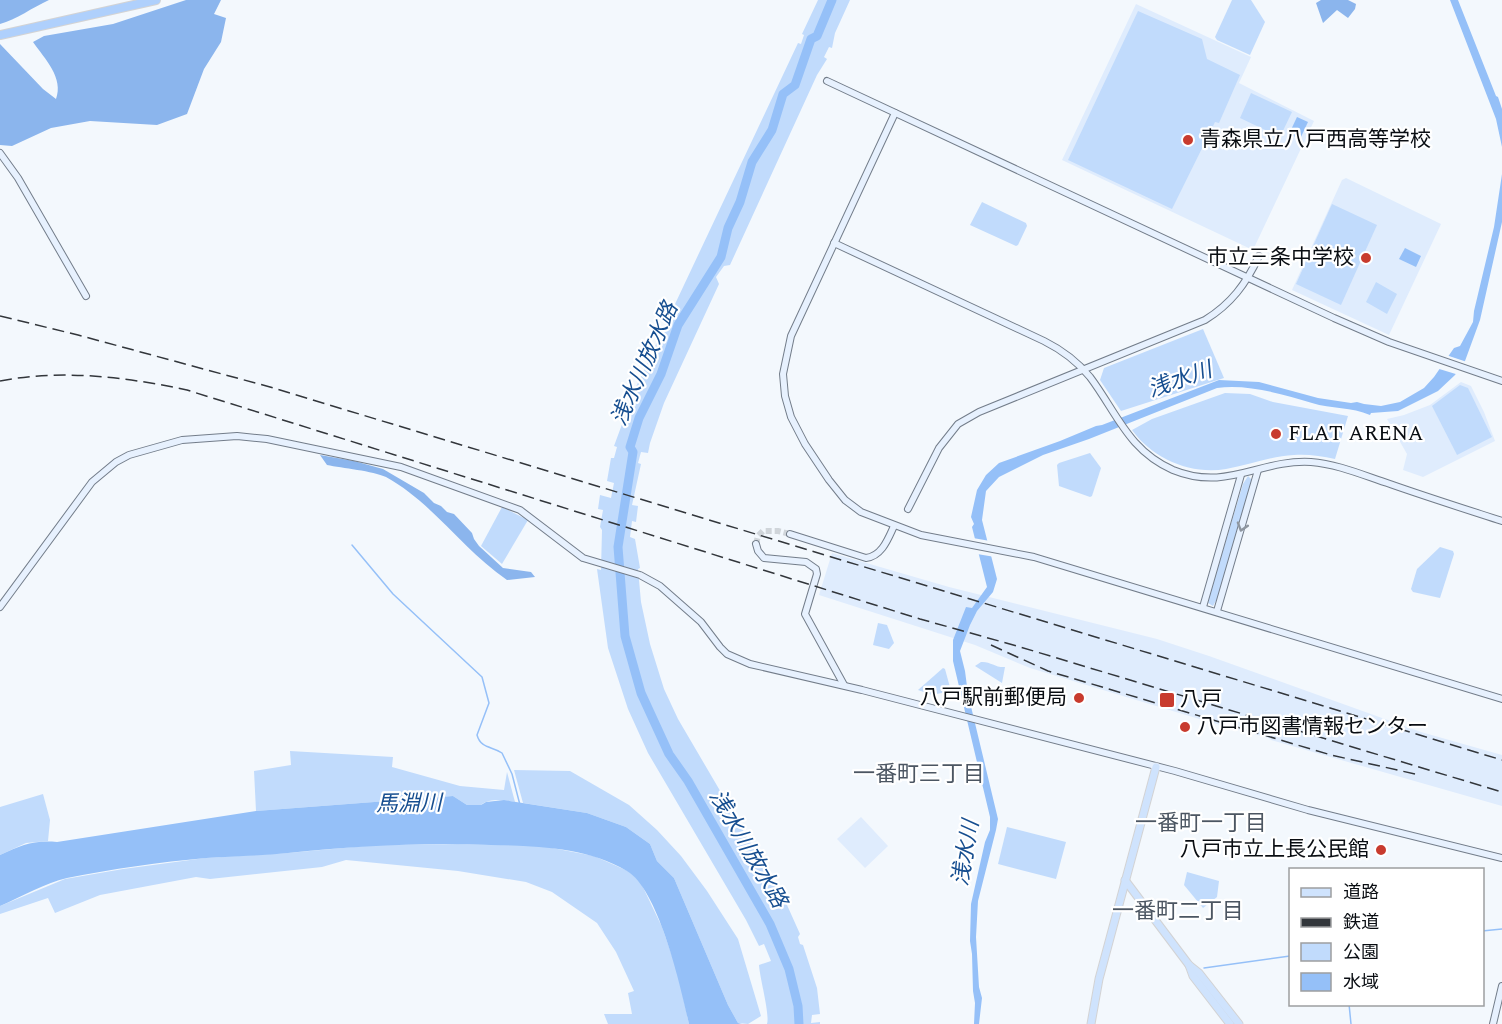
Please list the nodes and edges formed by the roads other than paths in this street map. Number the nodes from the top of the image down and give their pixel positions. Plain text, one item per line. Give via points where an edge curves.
1 (140, 0) edge
2 (156, 0) edge
3 (0, 33) edge
4 (827, 81) dead end
5 (895, 113) junction
6 (0, 153) edge
7 (834, 243) junction
8 (1259, 256) dead end
9 (1249, 278) junction
10 (86, 296) dead end
11 (1083, 369) junction
12 (1502, 381) edge
13 (1258, 470) junction
14 (1241, 475) junction
15 (908, 509) dead end
16 (1502, 521) edge
17 (894, 526) junction
18 (790, 534) tunnel mouth
19 (756, 544) dead end
20 (0, 607) edge
21 (1203, 607) junction
22 (1217, 612) junction
23 (844, 685) junction
24 (1502, 699) edge
25 (1156, 767) junction
26 (1502, 858) edge
27 (1125, 880) junction
28 (1189, 965) junction
29 (1502, 986) edge
30 (1091, 1024) edge
31 (1230, 1024) edge
32 (1239, 1024) edge
33 (1493, 1024) edge

1 - 3 highway
2 - 3 highway
4 - 5 street
5 - 7 street
5 - 9 street
6 - 10 street
7 - 11 street via 1059,349
7 - 17 street via 791,336 783,374 784,396 798,432 845,500 861,512
8 - 9 street
9 - 11 street via 1230,302 1204,320
9 - 12 street via 1383,340
11 - 14 street via 1124,430 1153,459 1193,477
11 - 15 street via 958,424 939,448
13 - 14 street
13 - 16 street via 1298,462 1327,464
13 -> 22 street
14 - 21 street
17 - 18 street via 878,554 866,558
17 - 21 street via 1034,557
19 - 23 street via 764,558 806,562 816,569 805,614
20 - 23 street via 100,473 129,455 182,440 237,436 401,467 520,510 575,553 640,575 670,593 731,656 750,664
21 - 22 street
22 - 24 street
23 - 25 street
25 - 26 street
25 - 27 main road
27 - 28 main road
27 - 30 main road
28 - 31 main road
28 - 32 main road
29 - 33 street

